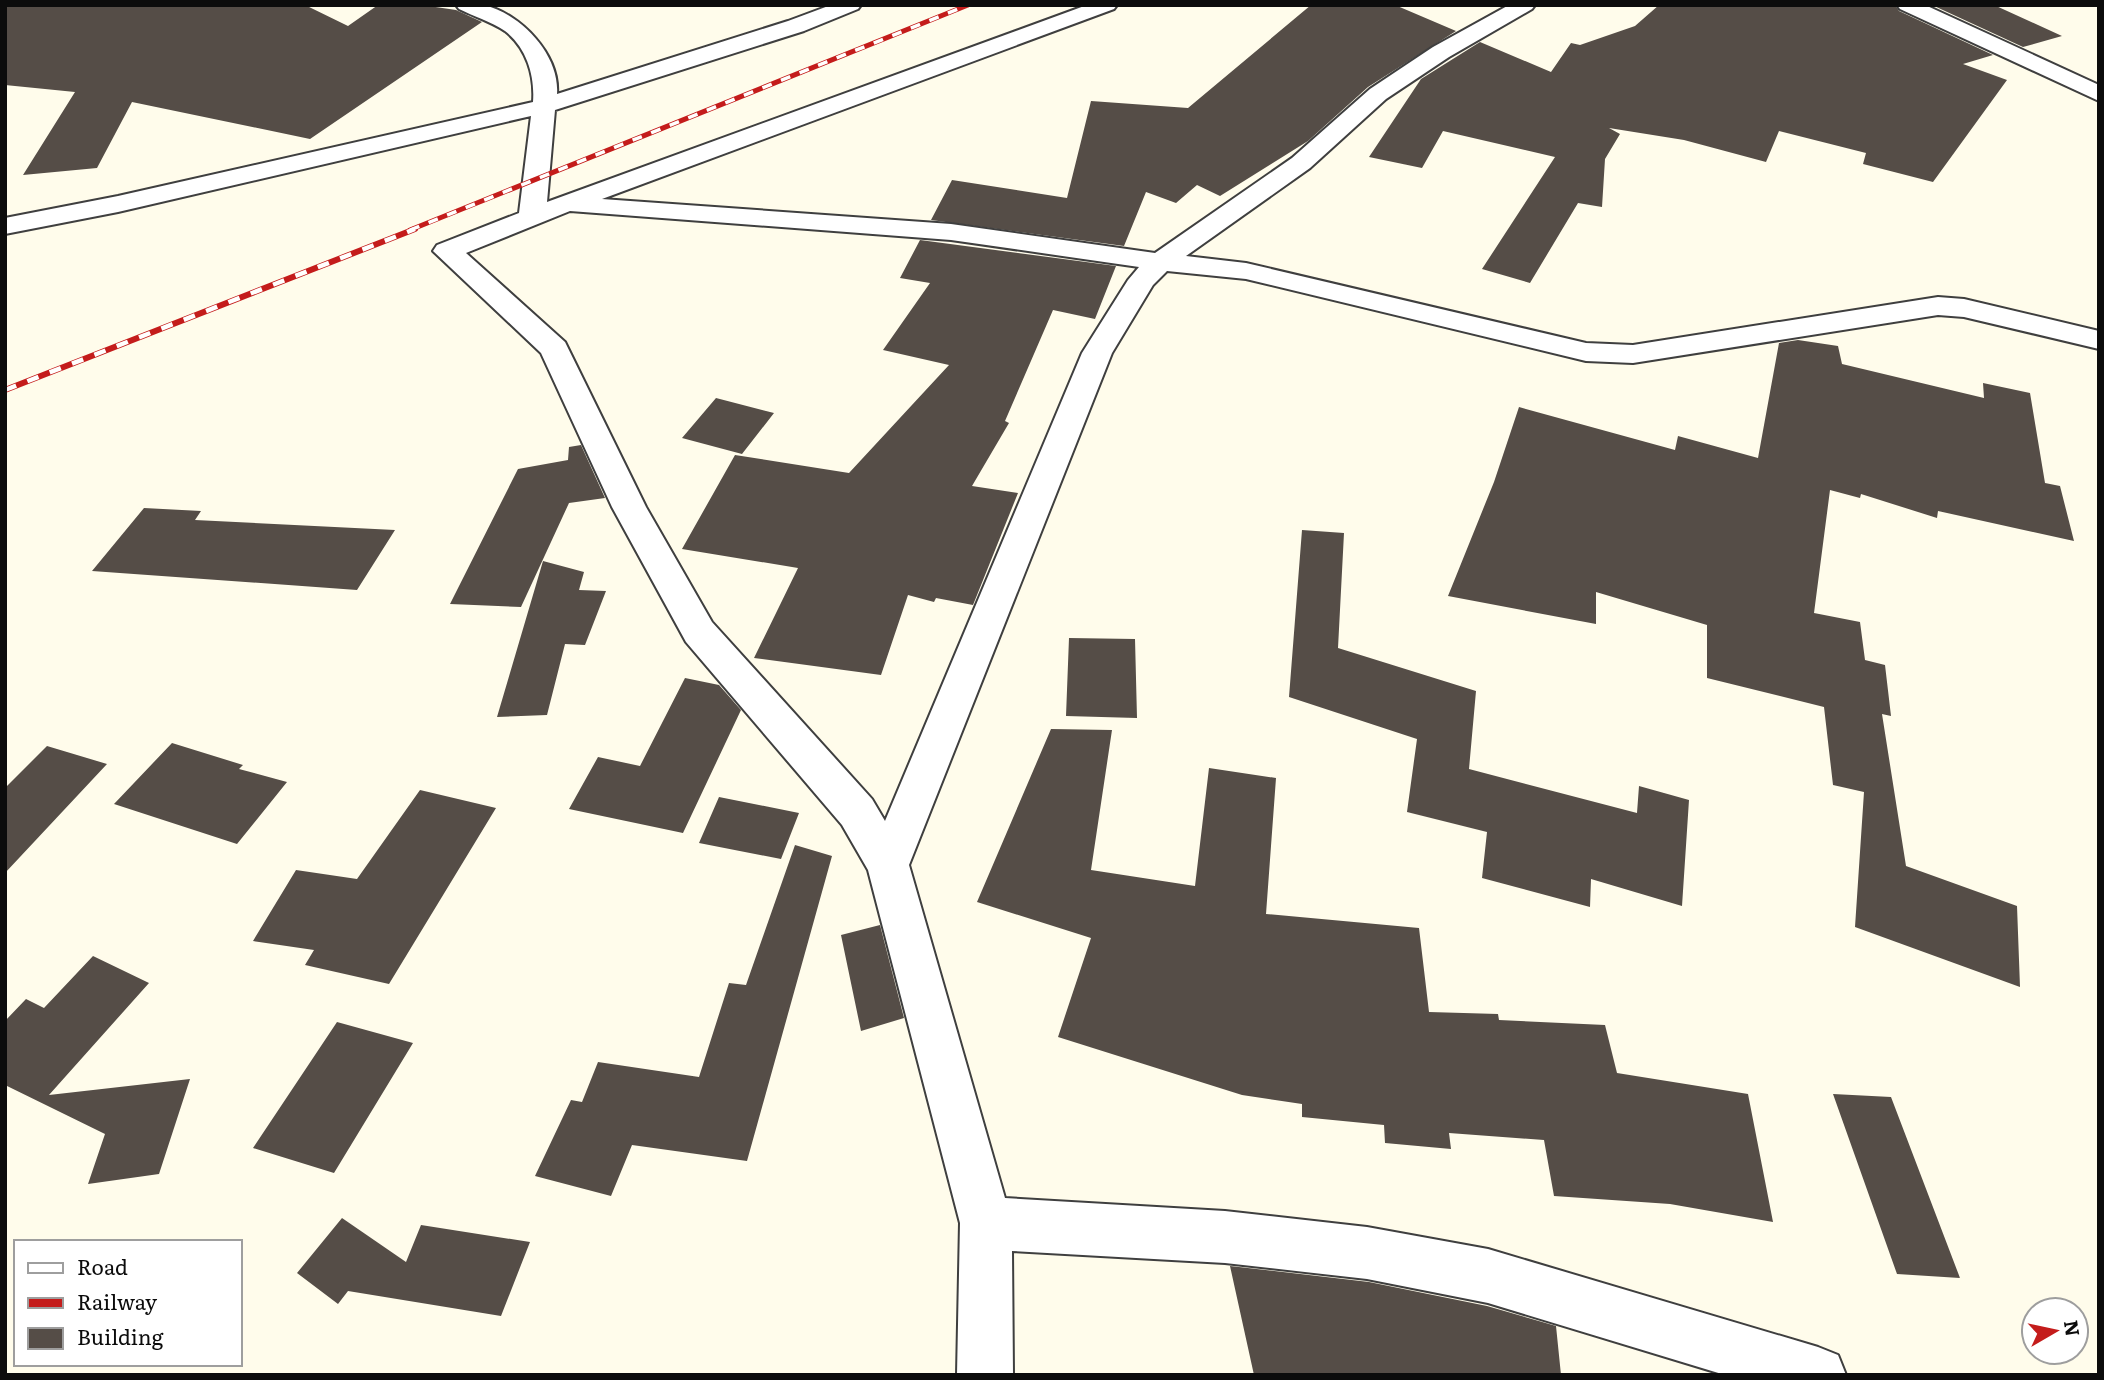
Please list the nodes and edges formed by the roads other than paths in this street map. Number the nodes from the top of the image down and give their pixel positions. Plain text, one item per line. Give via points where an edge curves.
1 (466, 5) edge
2 (851, 5) edge
3 (1107, 5) edge
4 (1525, 5) edge
5 (1907, 5) edge
6 (2099, 94) edge
7 (544, 106) junction
8 (548, 210) junction
9 (5, 226) edge
10 (1160, 262) junction
11 (2099, 340) edge
12 (888, 865) junction
13 (986, 1223) junction
14 (985, 1375) edge
15 (1818, 1375) edge

1 - 7 street via 513,27 539,60 546,83
2 - 7 street
3 - 8 street
4 - 10 street via 1378,94 1301,163
5 - 6 street
7 - 8 street
7 - 9 street
8 - 10 street via 939,231
8 - 12 street via 447,251 554,349 629,507 699,632 857,812
10 - 11 street via 1276,276 1611,355 1938,306
10 - 12 street via 1142,280 1097,353
12 - 13 street
13 - 14 street
13 - 15 street via 1225,1237 1367,1253 1488,1276

